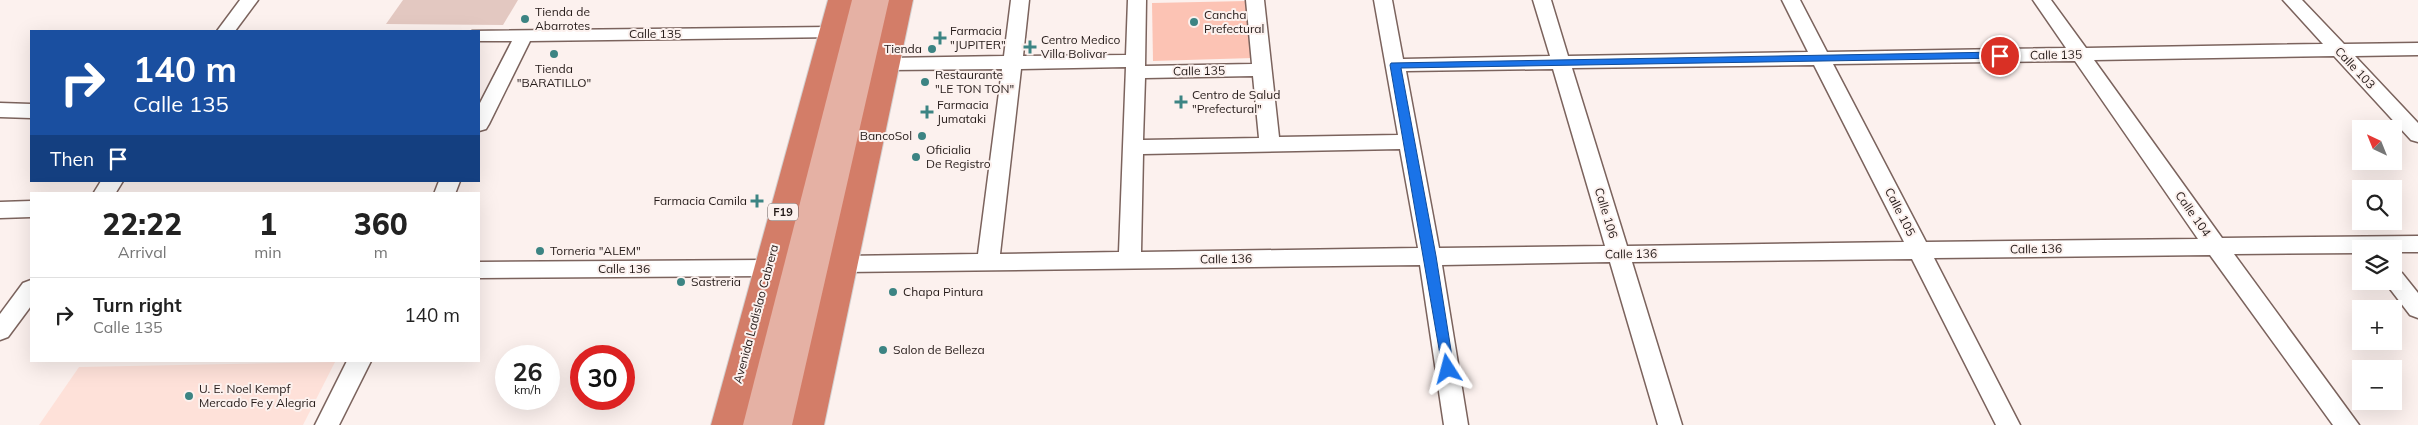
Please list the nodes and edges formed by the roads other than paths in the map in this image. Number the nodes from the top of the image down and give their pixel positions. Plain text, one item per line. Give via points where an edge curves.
1 (249, 0) edge
2 (840, 0) edge
3 (860, 0) edge
4 (882, 0) edge
5 (901, 0) edge
6 (1020, 0) edge
7 (1137, 0) edge
8 (1254, 0) edge
9 (1383, 0) edge
10 (1542, 0) edge
11 (1791, 0) edge
12 (2042, 0) edge
13 (2292, 0) edge
14 (227, 30) edge
15 (524, 34) junction
16 (831, 34) junction
17 (480, 35) edge
18 (2418, 49) edge
19 (2338, 50) junction
20 (2080, 54) junction
21 (1821, 58) junction
22 (1013, 62) junction
23 (1560, 62) junction
24 (887, 64) junction
25 (1395, 65) junction
26 (1136, 66) junction
27 (1262, 70) junction
28 (0, 110) edge
29 (30, 110) edge
30 (480, 122) edge
31 (2418, 136) edge
32 (1409, 142) junction
33 (1270, 145) junction
34 (1134, 147) junction
35 (112, 182) edge
36 (105, 192) edge
37 (30, 209) edge
38 (0, 210) edge
39 (2418, 244) edge
40 (2402, 245) edge
41 (2216, 247) junction
42 (2352, 247) edge
43 (1919, 250) junction
44 (1618, 254) junction
45 (1430, 256) junction
46 (1130, 260) junction
47 (988, 262) junction
48 (843, 264) junction
49 (768, 268) junction
50 (480, 270) edge
51 (2402, 289) edge
52 (30, 290) edge
53 (2418, 308) edge
54 (0, 331) edge
55 (358, 362) edge
56 (327, 425) edge
57 (727, 425) edge
58 (752, 425) edge
59 (784, 425) edge
60 (808, 425) edge
61 (1456, 425) edge
62 (1670, 425) edge
63 (2008, 425) edge
64 (2348, 425) edge

1 - 14 street
2 - 16 highway, Avenida Ladislao Cabrera / F19
3 - 58 main road, Avenida Ladislao Cabrera / F19
4 - 59 main road
5 - 24 highway
6 - 22 street
7 - 26 street
8 - 27 street
9 - 25 street
10 - 23 street, Calle 106
11 - 21 street, Calle 105
12 - 20 street, Calle 104
13 - 19 street, Calle 103
15 - 16 street, Calle 135
15 - 17 street, Calle 135
15 - 30 street
16 - 49 highway, Avenida Ladislao Cabrera / F19
18 - 19 street, Calle 135
19 - 20 street, Calle 135
19 - 31 street, Calle 103
20 - 21 street, Calle 135
20 - 41 street, Calle 104
21 - 23 street, Calle 135
21 - 43 street, Calle 105
22 - 24 street, Calle 135
22 - 26 street, Calle 135
22 - 47 street
23 - 25 street, Calle 135
23 - 44 street, Calle 106
24 - 48 highway
25 - 32 street
26 - 27 street, Calle 135
26 - 34 street
27 - 33 street
28 - 29 street
32 - 33 street
32 - 45 street
33 - 34 street
34 - 46 street
35 - 36 street
37 - 38 street
39 - 40 street, Calle 136
41 - 42 street, Calle 136
41 - 43 street, Calle 136
41 - 64 street, Calle 104
43 - 44 street, Calle 136
43 - 63 street, Calle 105
44 - 45 street, Calle 136
44 - 62 street, Calle 106
45 - 46 street, Calle 136
45 - 61 street
46 - 47 street, Calle 136
47 - 48 street, Calle 136
48 - 60 highway
49 - 50 street, Calle 136
49 - 57 highway, Avenida Ladislao Cabrera / F19
51 - 53 street
52 - 54 street
55 - 56 street

